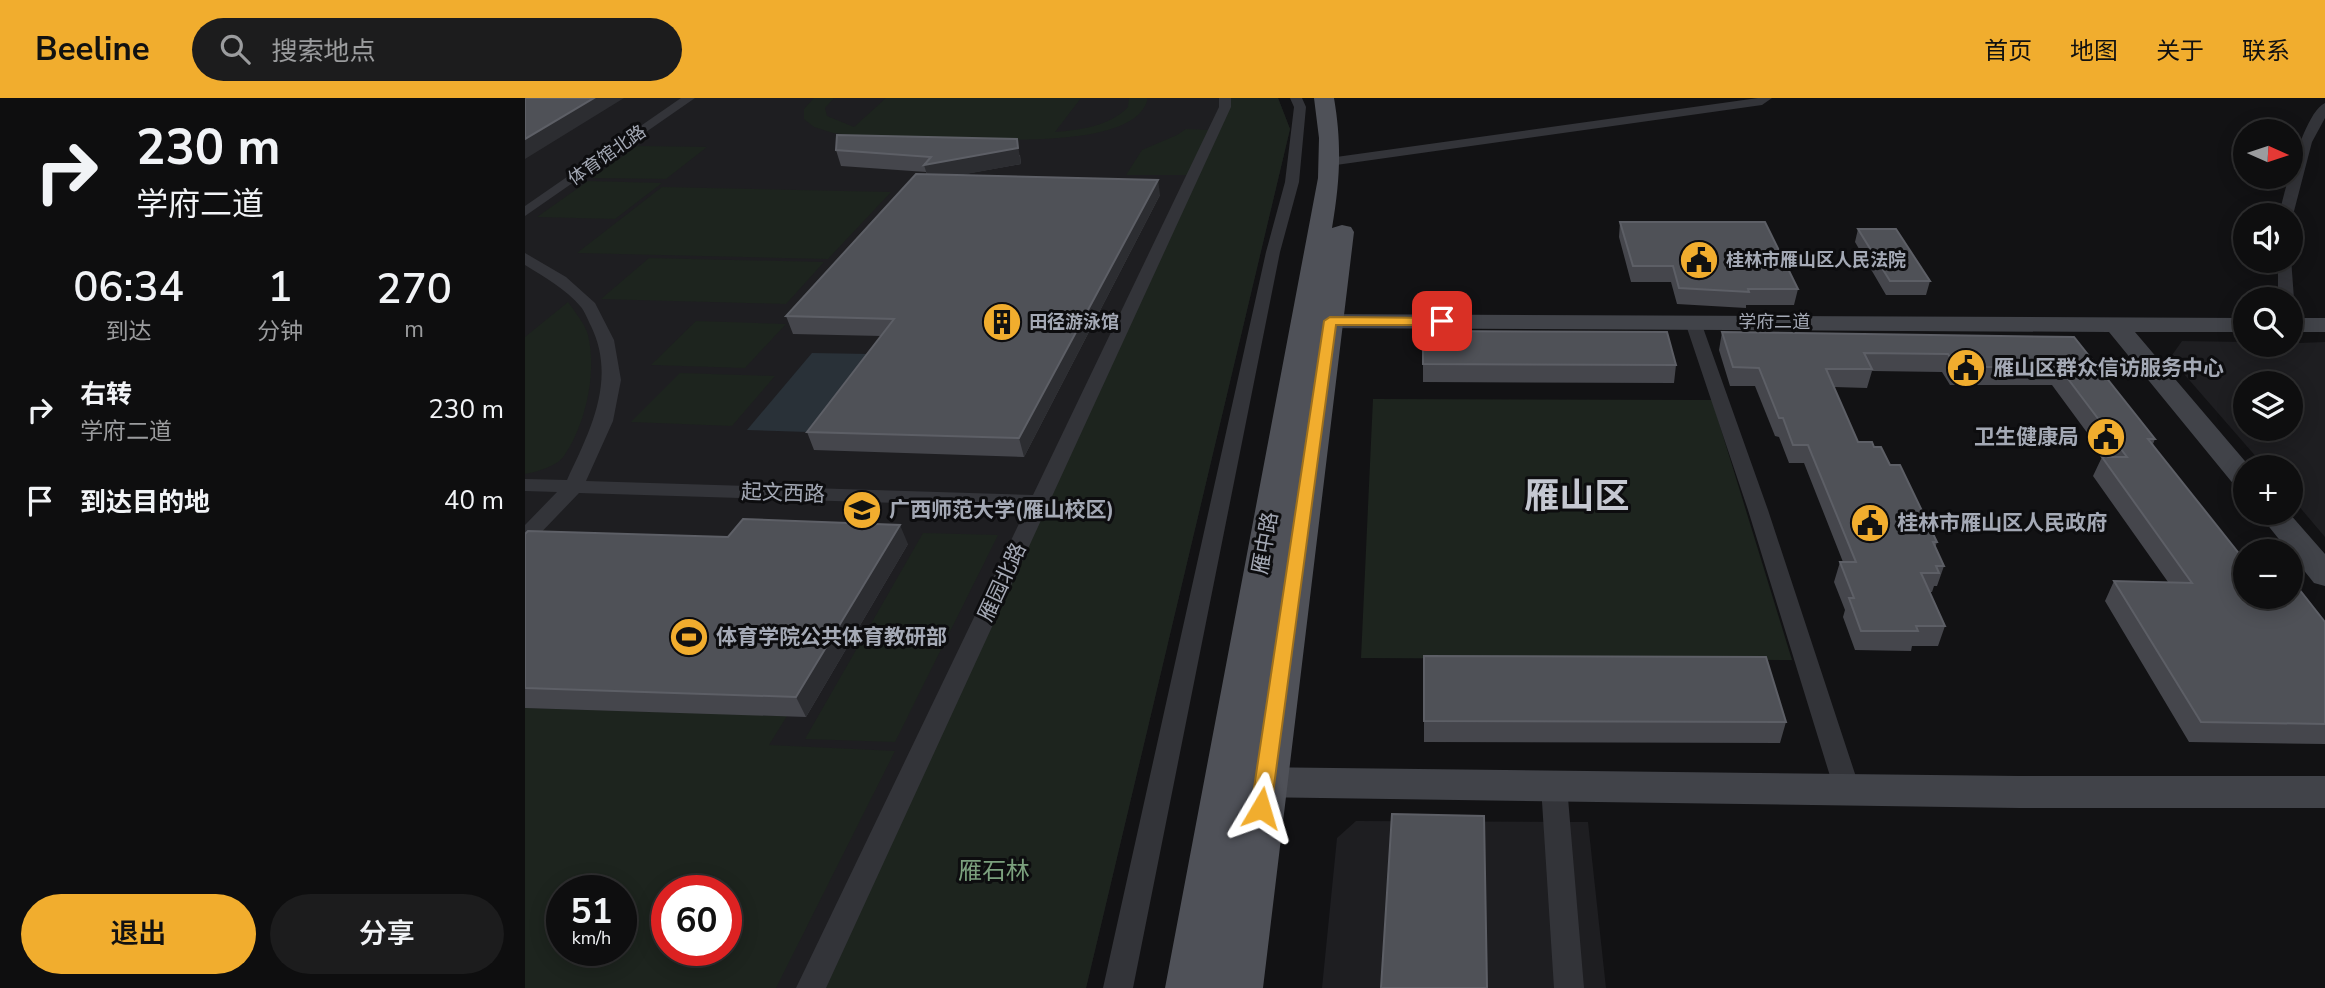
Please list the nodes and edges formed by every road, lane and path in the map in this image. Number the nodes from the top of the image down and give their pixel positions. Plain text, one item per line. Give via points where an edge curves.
1 (689, 98) edge
2 (1225, 98) edge
3 (1296, 98) edge
4 (1324, 98) edge
5 (1343, 98) edge
6 (1766, 98) edge
7 (2325, 107) edge
8 (1339, 161) junction
9 (2287, 203) edge
10 (525, 212) edge
11 (525, 258) edge
12 (1317, 321) junction
13 (1693, 322) junction
14 (2116, 325) junction
15 (2233, 325) edge
16 (2303, 325) edge
17 (2325, 325) edge
18 (2233, 466) edge
19 (525, 485) edge
20 (574, 486) junction
21 (1040, 501) junction
22 (2283, 525) edge
23 (525, 537) edge
24 (2325, 575) edge
25 (1225, 782) junction
26 (1264, 782) junction
27 (1554, 786) junction
28 (1847, 789) junction
29 (2325, 792) edge
30 (811, 988) edge
31 (1118, 988) edge
32 (1189, 988) edge
33 (1238, 988) edge
34 (1569, 988) edge

1 - 10 street, 体育馆北路
2 - 21 street, 雁园北路 via 1194,175
3 - 31 street via 1300,107 1292,182
4 - 8 main road, 雁中路
5 - 8 main road, 雁中路
6 - 8 street
7 - 9 street via 2306,142
8 - 12 main road, 雁中路 via 1329,178
11 - 20 street via 589,306 610,359 609,404
12 - 13 street, 学府二道
12 - 25 main road, 雁中路
12 - 26 main road, 雁中路
13 - 14 street, 学府二道
13 - 28 street
14 - 15 street, 学府二道
14 - 18 street
16 - 17 street
19 - 20 street, 起文西路
20 - 21 street, 起文西路
20 - 23 street
21 - 30 street, 雁园北路
22 - 24 street
25 - 26 street
25 - 32 main road, 雁中路
26 - 27 street
26 - 33 main road, 雁中路
27 - 28 street
27 - 34 street
28 - 29 street

